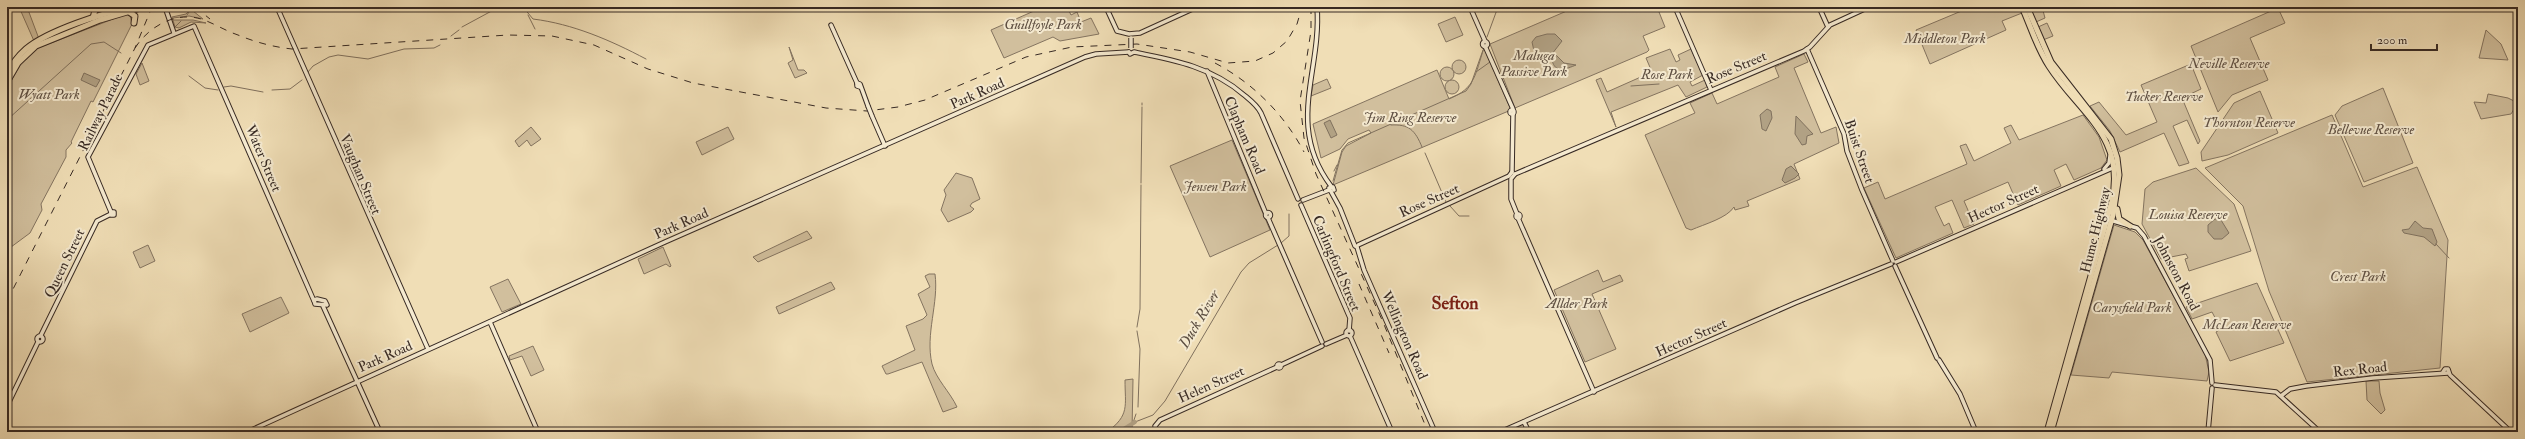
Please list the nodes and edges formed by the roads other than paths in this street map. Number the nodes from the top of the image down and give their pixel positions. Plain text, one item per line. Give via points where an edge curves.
1 (133, 7) edge
2 (140, 7) edge
3 (165, 7) edge
4 (277, 7) edge
5 (1106, 7) edge
6 (1195, 7) edge
7 (1317, 7) edge
8 (1470, 7) edge
9 (1676, 7) edge
10 (1819, 7) edge
11 (1869, 7) edge
12 (2022, 7) edge
13 (2027, 7) edge
14 (2514, 7) edge
15 (95, 10) dead end
16 (128, 12) junction
17 (2518, 16) edge
18 (93, 18) junction
19 (134, 23) dead end
20 (832, 25) dead end
21 (1828, 27) junction
22 (174, 34) junction
23 (1131, 36) junction
24 (1807, 49) junction
25 (1131, 50) junction
26 (1207, 71) junction
27 (7, 74) edge
28 (7, 82) edge
29 (1711, 90) junction
30 (885, 146) junction
31 (2109, 146) junction
32 (2116, 166) junction
33 (1513, 173) junction
34 (2098, 173) junction
35 (1510, 177) junction
36 (2115, 184) junction
37 (1330, 189) junction
38 (2117, 198) junction
39 (1298, 199) junction
40 (1302, 200) junction
41 (1301, 205) junction
42 (110, 211) joint
43 (2109, 220) junction
44 (2130, 226) junction
45 (1357, 245) junction
46 (1894, 263) junction
47 (490, 322) junction
48 (1348, 336) junction
49 (1323, 344) junction
50 (428, 349) junction
51 (357, 380) junction
52 (2213, 385) junction
53 (1594, 392) junction
54 (2282, 396) junction
55 (7, 406) edge
56 (1524, 422) junction
57 (247, 432) edge
58 (380, 432) edge
59 (538, 432) edge
60 (1156, 432) edge
61 (1392, 432) edge
62 (1435, 432) edge
63 (1500, 432) edge
64 (1528, 432) edge
65 (1976, 432) edge
66 (2047, 432) edge
67 (2052, 432) edge
68 (2208, 432) edge
69 (2320, 432) edge
70 (2511, 432) edge

1 - 18 highway
2 - 16 highway
3 - 22 street
4 - 50 street, Vaughan Street
5 - 23 street via 1116,30
6 - 23 street
7 - 37 street, Wellington Road via 1317,36 1307,118 1312,144
8 - 33 street via 1513,112
9 - 29 street
10 - 21 street
11 - 21 street, Rose Street
12 - 31 highway, Hume Highway via 2046,61 2098,127
13 - 32 highway, Hume Highway via 2051,62 2111,139
14 - 17 street
15 - 18 highway
16 - 19 highway via 134,14
16 - 28 highway via 100,20 36,46 18,63
18 - 27 highway via 36,42 20,54
20 - 30 street, bridge
21 - 24 street, Rose Street
22 - 42 street, Railway Parade via 148,45 88,157
22 - 51 street, Water Street via 191,26 196,28 314,301 325,300 327,305 323,306
23 - 25 street, bridge
24 - 29 street, Rose Street
24 - 46 street, Buist Street via 1844,134 1847,151 1862,190
25 - 26 street via 1178,60
25 - 30 street, Park Road via 1089,55
26 - 39 street via 1232,85 1258,108
26 - 49 street, Clapham Road
29 - 33 street, Rose Street
30 - 47 street, Park Road
31 - 32 highway, Hume Highway
31 - 34 street via 2109,163
32 - 34 street, Hector Street
32 - 36 highway, Hume Highway
32 - 38 highway, Hume Highway
33 - 35 street
34 - 36 street via 2111,172
34 - 46 street, Hector Street
35 - 45 street, Rose Street
35 - 53 street via 1511,199
36 - 43 highway, Hume Highway
37 - 40 street
37 - 45 street, Wellington Road
38 - 43 highway, Hume Highway
38 - 44 highway via 2117,215
39 - 40 street
39 - 41 street, Carlingford Street via 1297,203
40 - 41 street
41 - 48 street, Carlingford Street via 1350,318
42 - 55 street, Queen Street via 97,221 44,329 43,338 38,342
43 - 44 street, Johnston Road
43 - 66 highway, Hume Highway
43 - 67 highway, Hume Highway
44 - 52 street, Johnston Road via 2137,228 2147,240 2206,352 2212,368
45 - 62 street, Wellington Road via 1364,270
46 - 53 street, Hector Street
46 - 65 street, Buist Street via 1938,359 1960,394
47 - 50 street, Park Road
47 - 59 street
48 - 49 street, Helen Street
48 - 61 street
49 - 60 street, Helen Street via 1180,410 1156,424
50 - 51 street, Park Road
51 - 57 street, Park Road
51 - 58 street
52 - 54 street via 2274,392
52 - 68 street, Johnston Road
53 - 56 street, Hector Street
54 - 69 street
54 - 70 street, Rex Road via 2290,389 2306,386 2443,372 2445,368
56 - 63 street, Hector Street
56 - 64 street

